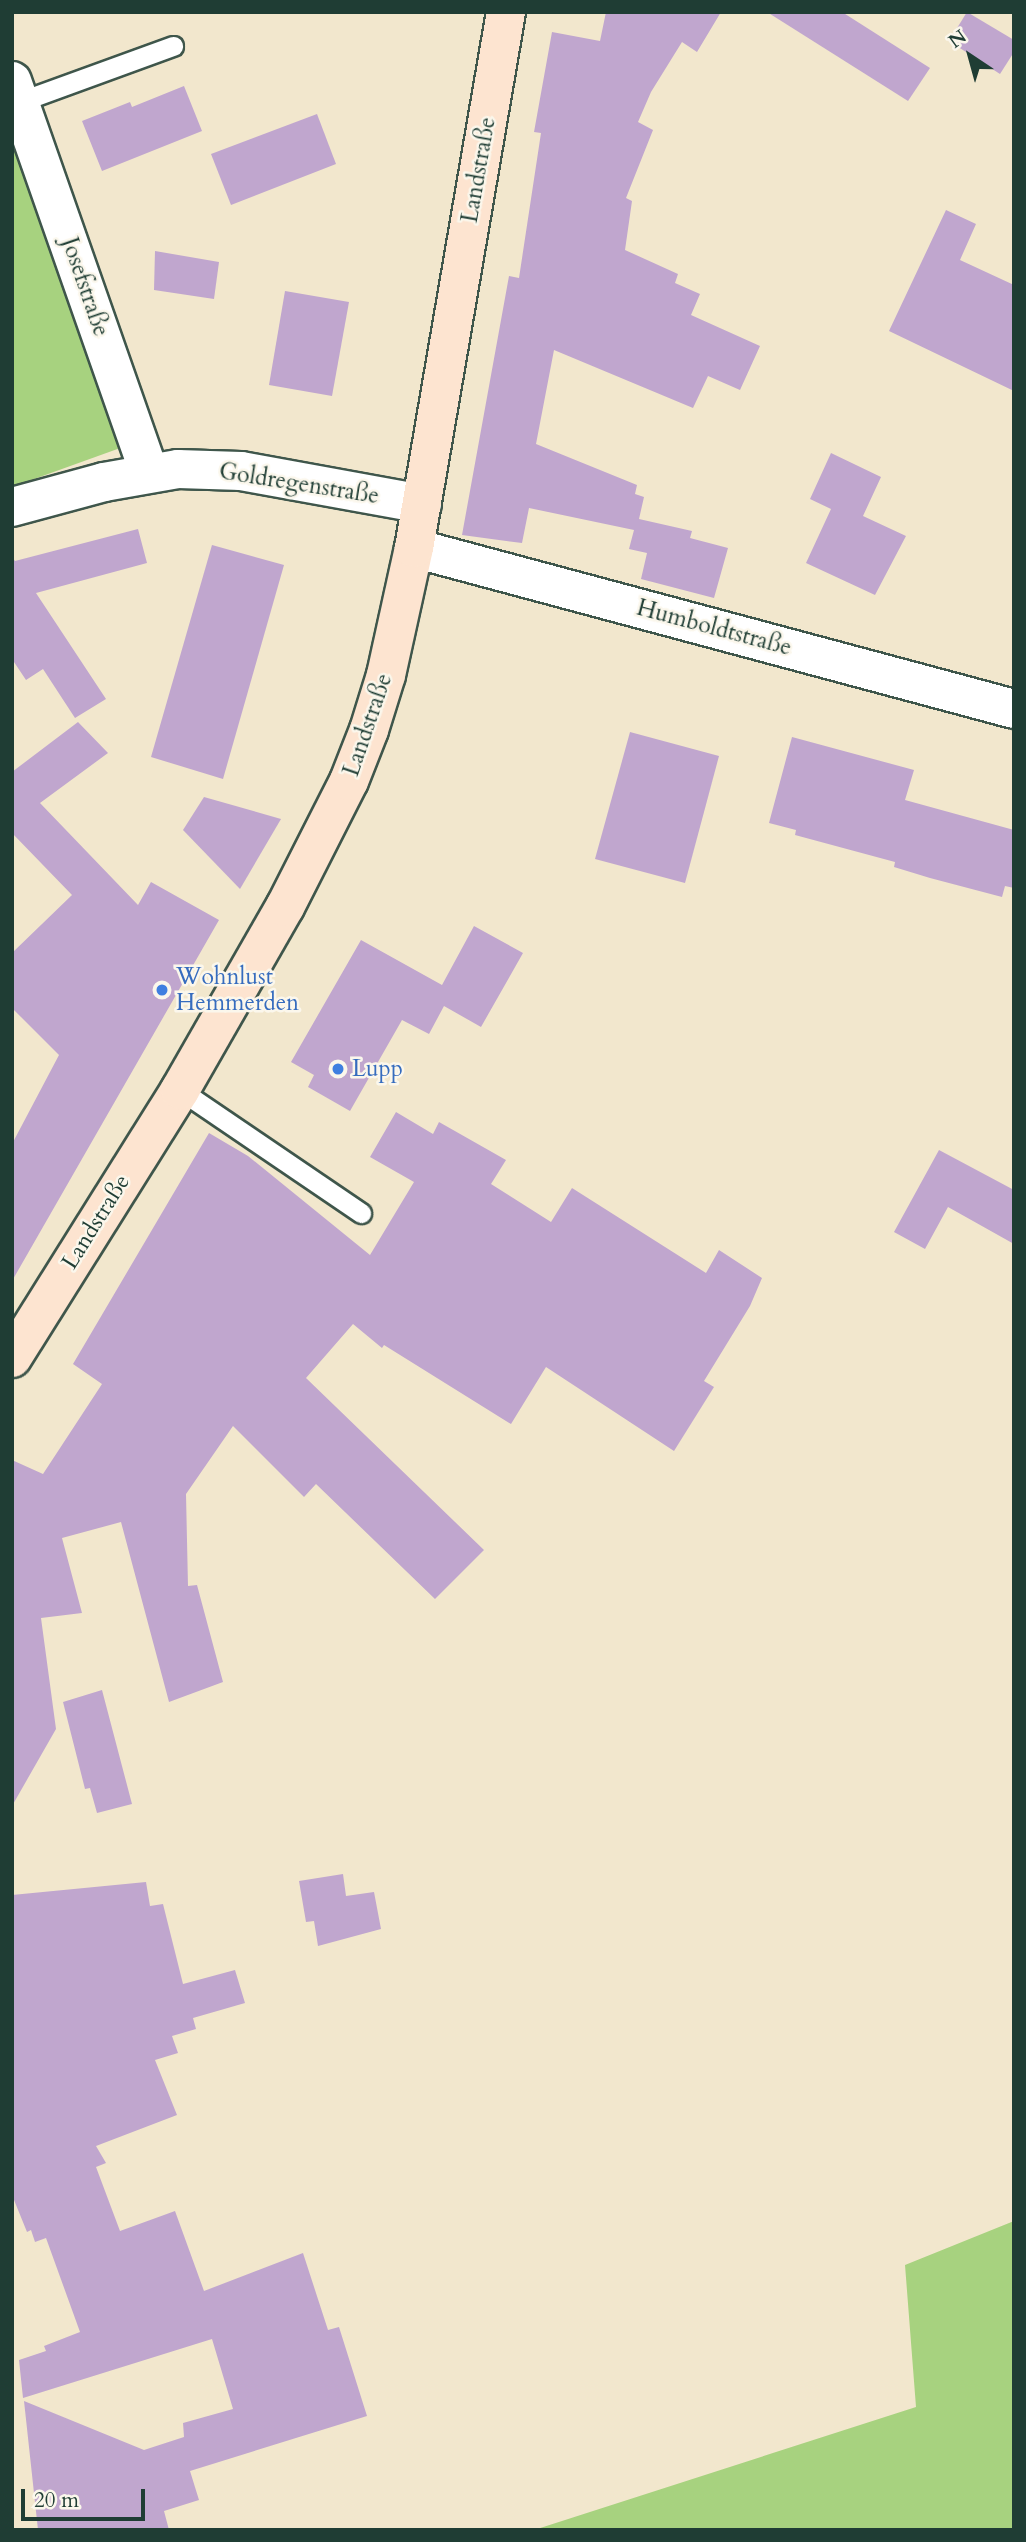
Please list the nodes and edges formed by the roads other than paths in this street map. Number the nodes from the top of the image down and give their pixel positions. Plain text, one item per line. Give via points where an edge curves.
1 (506, 12) edge
2 (173, 46) dead end
3 (16, 92) edge
4 (149, 472) junction
5 (422, 504) junction
6 (12, 508) edge
7 (414, 548) junction
8 (1014, 709) edge
9 (180, 1090) junction
10 (361, 1213) dead end
11 (12, 1359) edge

1 - 5 street, Landstraße
2 - 3 lane, Josefstraße
3 - 4 street, Josefstraße
4 - 5 street, Goldregenstraße via 241,471
4 - 6 street, Goldregenstraße
5 - 7 street, Landstraße
7 - 8 street, Humboldtstraße
7 - 9 street, Landstraße via 386,675 349,781 285,906
9 - 10 lane
9 - 11 street, Landstraße

